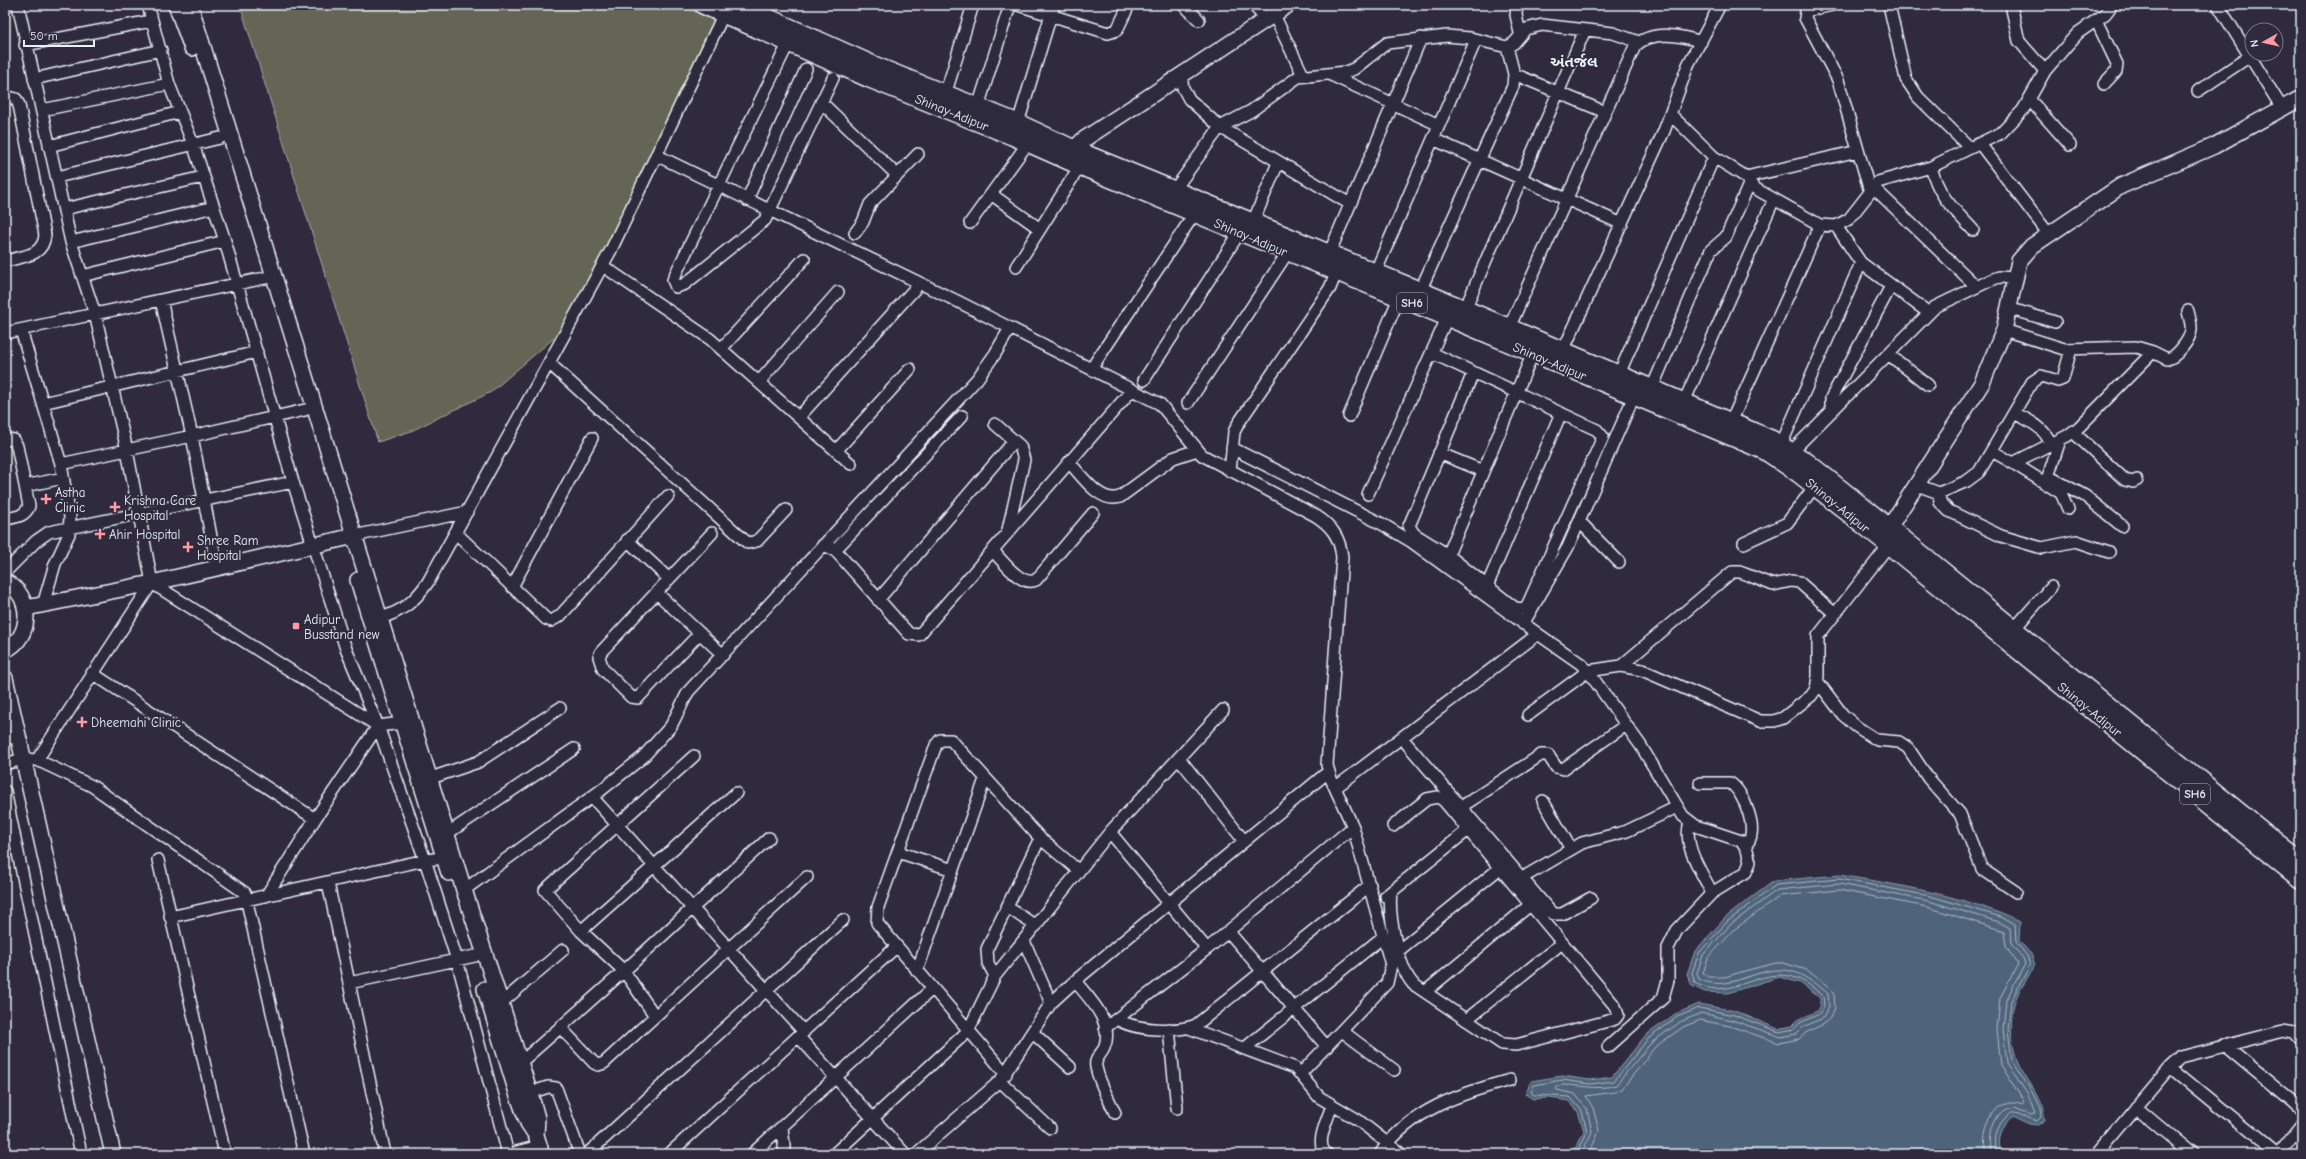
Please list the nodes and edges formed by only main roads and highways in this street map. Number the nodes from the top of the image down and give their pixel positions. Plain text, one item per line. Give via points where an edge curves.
1 (176, 5) edge
2 (190, 5) edge
3 (703, 5) edge
4 (740, 5) edge
5 (1288, 5) edge
6 (726, 9) edge
7 (2301, 98) edge
8 (1074, 159) junction
9 (1246, 227) junction
10 (1335, 262) junction
11 (269, 277) junction
12 (350, 537) junction
13 (1887, 538) junction
14 (5, 582) edge
15 (26, 608) junction
16 (5, 650) edge
17 (5, 678) edge
18 (2072, 685) junction
19 (12, 737) edge
20 (2290, 859) edge
21 (2301, 880) edge
22 (539, 1146) edge
23 (113, 1154) edge
24 (517, 1154) edge

1 - 11 main road
2 - 11 main road
3 - 6 main road, Shinay-Adipur / SH6
4 - 8 main road, Shinay-Adipur / SH6 via 945,95 1018,123
5 - 8 main road via 1083,140
6 - 8 main road, Shinay-Adipur / SH6 via 789,42 870,79
7 - 13 main road via 2214,146 2121,186 2032,246 2019,262 2004,330 1982,383 1917,485
8 - 9 main road, Shinay-Adipur / SH6 via 1195,213
8 - 9 main road, Shinay-Adipur / SH6 via 1175,189
9 - 10 main road, Shinay-Adipur / SH6
9 - 10 main road, Shinay-Adipur / SH6 via 1288,252
10 - 13 main road, Shinay-Adipur / SH6 via 1399,298 1765,451
10 - 13 main road, Shinay-Adipur / SH6 via 1375,273 1465,309 1731,422 1786,448
11 - 12 main road
11 - 12 main road via 305,410
12 - 15 main road via 152,583
12 - 22 main road via 402,723 518,1096
12 - 22 main road via 381,618 464,890 530,1093 537,1118
13 - 18 main road, Shinay-Adipur / SH6
13 - 18 main road, Shinay-Adipur / SH6 via 2014,629
14 - 15 main road via 21,596
15 - 16 main road via 26,623 21,637
17 - 19 main road
18 - 20 main road, Shinay-Adipur / SH6
19 - 23 main road via 30,759
20 - 21 main road, Shinay-Adipur / SH6
22 - 24 main road

